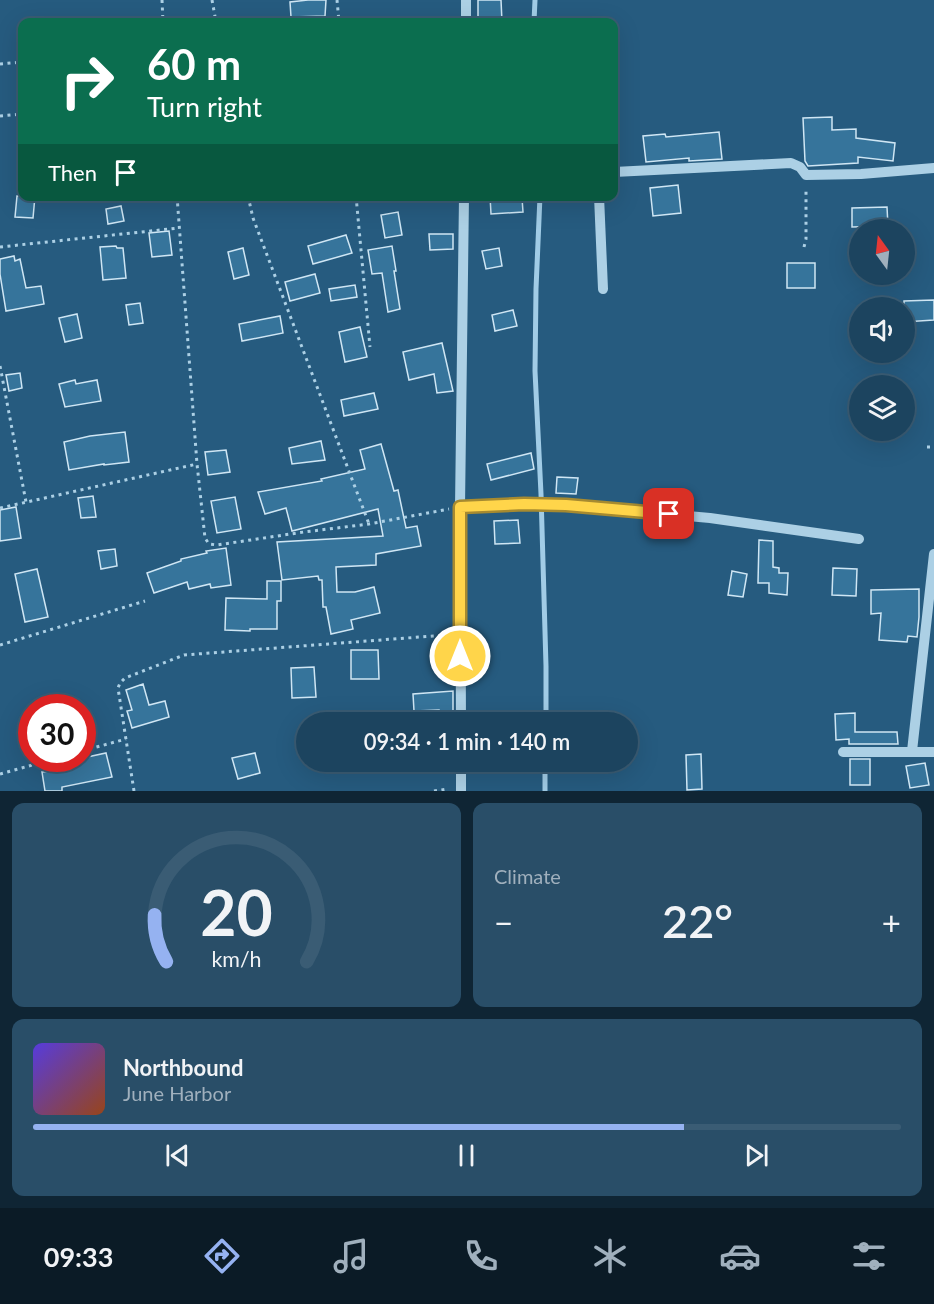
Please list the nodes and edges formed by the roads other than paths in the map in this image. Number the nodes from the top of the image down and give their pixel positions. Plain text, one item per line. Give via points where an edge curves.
1 (466, 0) edge
2 (466, 18) edge
3 (934, 168) edge
4 (618, 172) edge
5 (464, 201) edge
6 (599, 201) edge
7 (603, 288) dead end
8 (460, 507) junction
9 (859, 539) dead end
10 (934, 554) edge
11 (461, 712) edge
12 (912, 751) junction
13 (843, 752) dead end
14 (934, 752) edge
15 (461, 772) edge
16 (461, 791) edge

1 - 2 street
3 - 4 street via 806,175 800,166 791,164
5 - 8 street
6 - 7 street
8 - 9 street via 566,505 710,518
8 - 11 street
10 - 12 street
12 - 13 street
12 - 14 street
15 - 16 street

